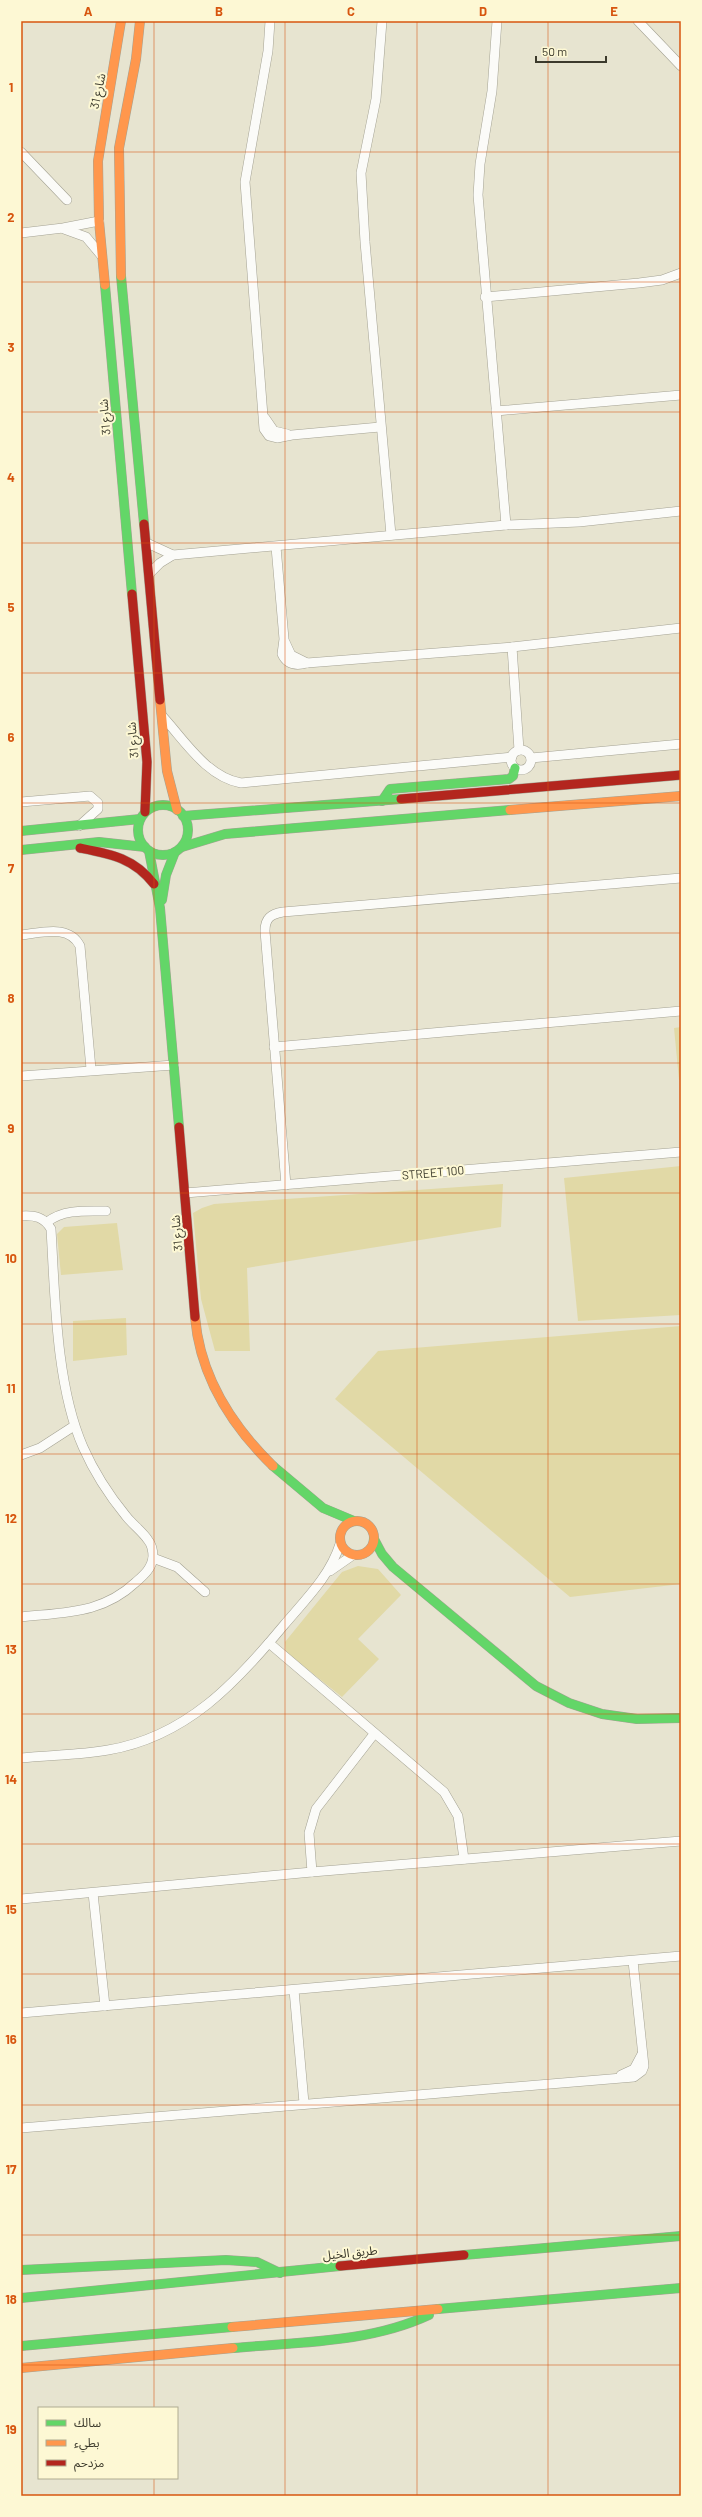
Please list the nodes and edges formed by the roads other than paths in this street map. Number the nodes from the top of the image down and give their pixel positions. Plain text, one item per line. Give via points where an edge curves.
1 (121, 21) edge
2 (140, 21) edge
3 (270, 21) edge
4 (382, 21) edge
5 (497, 21) edge
6 (638, 21) edge
7 (681, 66) edge
8 (21, 152) edge
9 (67, 200) dead end
10 (99, 221) junction
11 (63, 228) junction
12 (21, 233) edge
13 (103, 260) junction
14 (681, 273) edge
15 (121, 282) junction
16 (485, 297) junction
17 (681, 395) edge
18 (496, 411) junction
19 (380, 427) junction
20 (681, 511) edge
21 (506, 525) junction
22 (391, 535) junction
23 (147, 543) junction
24 (276, 547) junction
25 (173, 555) junction
26 (150, 574) junction
27 (681, 628) edge
28 (512, 647) junction
29 (163, 716) junction
30 (681, 744) edge
31 (519, 750) junction
32 (512, 758) junction
33 (530, 758) junction
34 (515, 768) junction
35 (681, 775) edge
36 (681, 796) edge
37 (382, 801) junction
38 (21, 802) edge
39 (180, 813) junction
40 (143, 816) junction
41 (77, 827) junction
42 (21, 831) edge
43 (70, 846) junction
44 (147, 849) junction
45 (179, 849) junction
46 (21, 850) edge
47 (681, 878) edge
48 (156, 886) junction
49 (160, 908) junction
50 (21, 935) edge
51 (681, 1011) edge
52 (274, 1047) junction
53 (174, 1065) junction
54 (92, 1069) junction
55 (21, 1076) edge
56 (681, 1152) edge
57 (286, 1186) junction
58 (186, 1193) junction
59 (106, 1211) dead end
60 (21, 1216) edge
61 (47, 1222) junction
62 (74, 1426) junction
63 (21, 1455) edge
64 (325, 1511) junction
65 (354, 1521) junction
66 (374, 1538) junction
67 (340, 1541) junction
68 (356, 1555) junction
69 (153, 1558) junction
70 (393, 1567) junction
71 (328, 1573) junction
72 (205, 1592) dead end
73 (21, 1617) edge
74 (270, 1643) junction
75 (681, 1718) edge
76 (374, 1734) junction
77 (21, 1758) edge
78 (681, 1841) edge
79 (464, 1859) junction
80 (312, 1872) junction
81 (93, 1893) junction
82 (21, 1899) edge
83 (681, 1956) edge
84 (633, 1961) junction
85 (294, 1990) junction
86 (105, 2006) junction
87 (21, 2013) edge
88 (304, 2103) junction
89 (21, 2128) edge
90 (681, 2236) edge
91 (21, 2270) edge
92 (280, 2273) junction
93 (681, 2288) edge
94 (21, 2298) edge
95 (436, 2310) junction
96 (21, 2346) edge
97 (21, 2368) edge

1 - 10 main road, شارع 31 via 100,142
2 - 15 main road via 136,59 119,148
3 - 19 street via 268,51 245,182 264,429 269,436 277,438
4 - 19 street via 376,99 361,173
5 - 16 street via 492,91 480,164 478,195
6 - 7 street
8 - 9 street
10 - 11 street
10 - 13 main road, شارع 31
10 - 15 main road via 107,222 112,227
11 - 12 street
11 - 13 street via 78,232 94,243
13 - 40 main road, شارع 31 via 147,762
14 - 16 street via 662,280 639,283
15 - 23 main road
16 - 18 street
17 - 18 street
18 - 21 street
19 - 22 street
20 - 21 street via 579,522
21 - 22 street
22 - 24 street
23 - 25 street
23 - 26 main road
24 - 25 street
24 - 28 street via 284,639 282,654 288,662 298,666 307,663
25 - 26 street via 160,563
26 - 29 main road
27 - 28 street
28 - 31 street
29 - 32 street via 204,763 228,781 240,783
29 - 39 main road via 167,771
30 - 33 street
31 - 32 street
31 - 33 street via 526,752
32 - 34 street
33 - 34 street via 526,768
34 - 37 main road via 513,776 509,779 390,789
35 - 37 main road
36 - 45 main road via 225,834
37 - 39 main road via 214,815
38 - 41 street via 90,796 98,803 98,809
39 - 40 main road via 160,805
39 - 45 main road via 187,825 187,835
40 - 41 main road
40 - 44 main road via 138,834
41 - 42 main road
43 - 44 main road via 104,841 128,843
43 - 46 main road
43 - 48 main road via 125,857 135,863
44 - 45 main road via 160,855
44 - 48 main road, شارع 31
45 - 49 main road, شارع 31 via 166,875
47 - 52 street via 271,915 265,931
48 - 49 main road, شارع 31
49 - 53 main road, شارع 31
50 - 54 street via 64,932 76,939 80,946
51 - 52 street
52 - 57 street
53 - 54 street
53 - 58 main road, شارع 31
54 - 55 street
56 - 57 street, STREET 100
57 - 58 street, STREET 100
58 - 64 main road, شارع 31 via 196,1326 201,1354 210,1381 223,1407 239,1430 281,1474
59 - 61 street via 70,1212 53,1217
60 - 61 street via 38,1216
61 - 62 street via 51,1229 62,1372
62 - 63 street via 40,1448
62 - 69 street via 91,1465 108,1492 149,1541
64 - 65 main road, شارع 31
64 - 67 main road, شارع 31
65 - 66 main road via 367,1525
65 - 67 main road via 343,1528
66 - 68 main road via 370,1550
66 - 70 main road via 382,1554
67 - 68 main road via 343,1549
67 - 71 street
68 - 70 main road
68 - 71 street
69 - 72 street via 177,1567
69 - 73 street via 150,1568 143,1575 122,1594 107,1603 91,1609
70 - 75 main road via 536,1686 569,1703 602,1714 637,1718
71 - 74 street
74 - 76 street
74 - 77 street via 220,1696 180,1725 157,1736 109,1750
76 - 79 street via 432,1781 452,1803 458,1816
76 - 80 street via 316,1809 309,1833
78 - 79 street
79 - 80 street
80 - 81 street
81 - 82 street
81 - 86 street
83 - 84 street
84 - 85 street
84 - 88 street via 644,2066 638,2075
85 - 86 street
85 - 88 street
86 - 87 street
88 - 89 street
90 - 92 main road, طريق الخيل
91 - 92 main road via 239,2260 257,2262
92 - 94 main road, طريق الخيل
93 - 95 main road
95 - 96 main road
95 - 97 main road via 403,2327 373,2334

